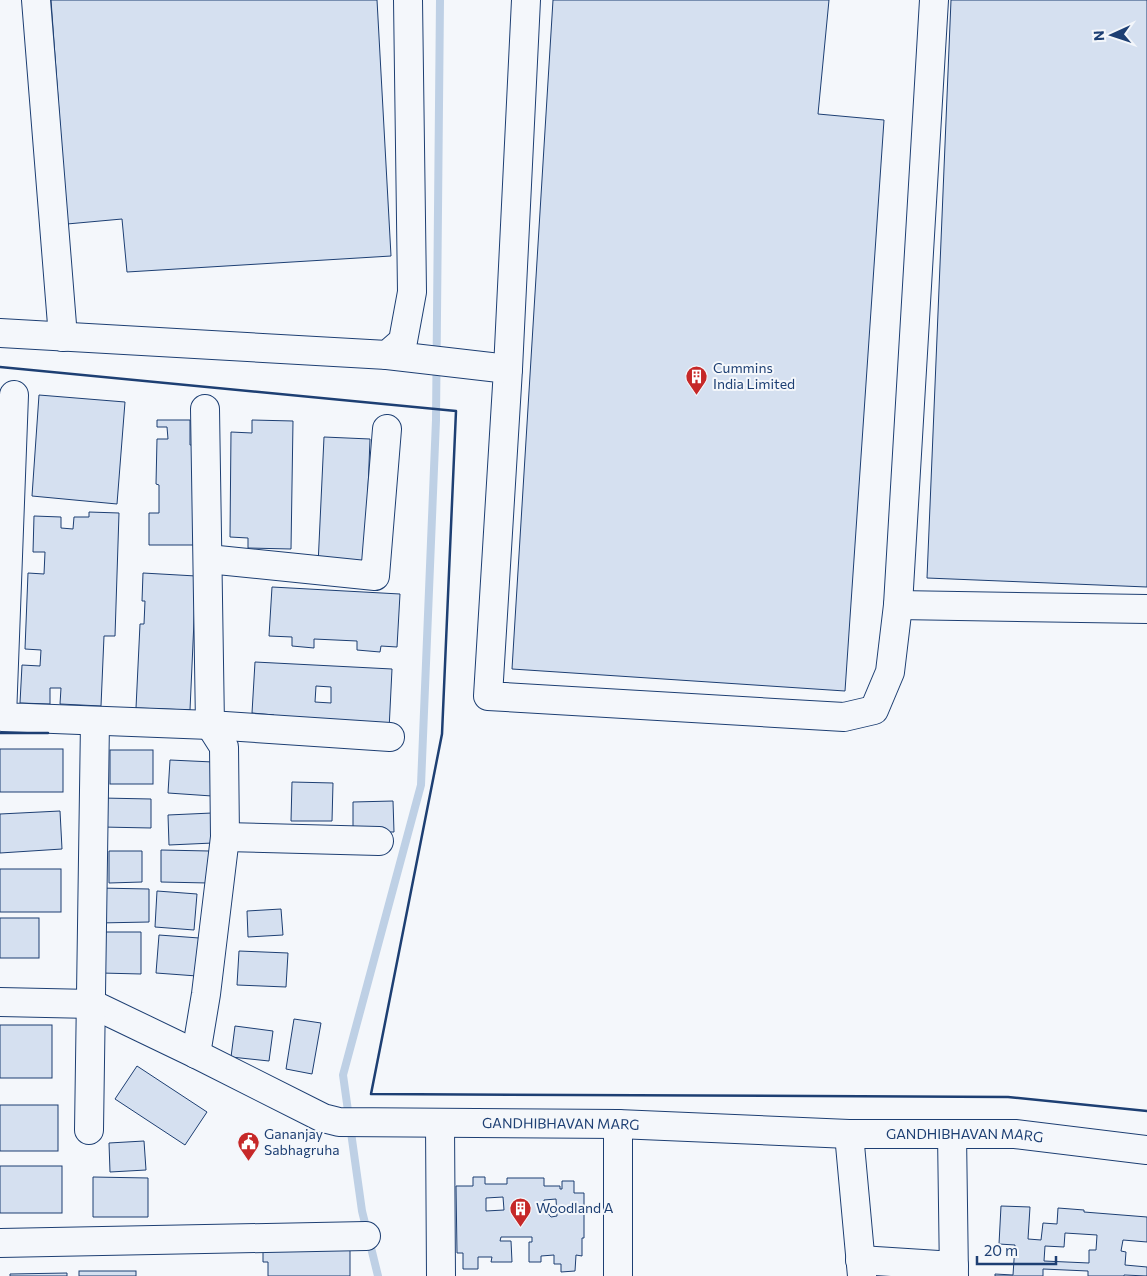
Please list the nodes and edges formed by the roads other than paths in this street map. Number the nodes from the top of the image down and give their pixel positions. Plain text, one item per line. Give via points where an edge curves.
1 (36, 0) edge
2 (408, 0) edge
3 (526, 0) edge
4 (934, 0) edge
5 (0, 333) edge
6 (63, 337) junction
7 (388, 354) junction
8 (508, 369) junction
9 (14, 395) dead end
10 (205, 409) dead end
11 (387, 429) dead end
12 (208, 559) junction
13 (898, 605) junction
14 (1147, 609) edge
15 (95, 722) junction
16 (210, 725) junction
17 (390, 736) dead end
18 (225, 837) junction
19 (379, 841) dead end
20 (0, 1002) edge
21 (92, 1004) junction
22 (196, 1054) junction
23 (440, 1124) junction
24 (618, 1124) junction
25 (89, 1130) dead end
26 (848, 1134) junction
27 (952, 1134) junction
28 (1147, 1150) edge
29 (366, 1236) dead end
30 (0, 1243) edge
31 (861, 1268) edge
32 (954, 1271) edge
33 (441, 1276) edge
34 (618, 1276) edge

1 - 6 street
2 - 7 street via 412,292 403,341
3 - 8 street
4 - 13 street
5 - 6 street
6 - 7 street
7 - 8 street
8 - 13 street via 488,696 844,716 874,710 890,672
9 - 15 street via 2,717
10 - 12 street
11 - 12 street via 375,576
12 - 16 street
13 - 14 street
15 - 16 street
15 - 21 street
16 - 17 street
16 - 18 street via 224,747
18 - 19 street
18 - 22 street
20 - 21 street, GANDHIBHAVAN MARG
21 - 22 street, GANDHIBHAVAN MARG
21 - 25 street
22 - 23 street, GANDHIBHAVAN MARG via 322,1118 350,1122
23 - 24 street, GANDHIBHAVAN MARG
23 - 33 street
24 - 26 street, GANDHIBHAVAN MARG
24 - 34 street
26 - 27 street, GANDHIBHAVAN MARG
26 - 31 street
27 - 28 street, GANDHIBHAVAN MARG via 1015,1134
27 - 32 street
29 - 30 street
31 - 32 street

